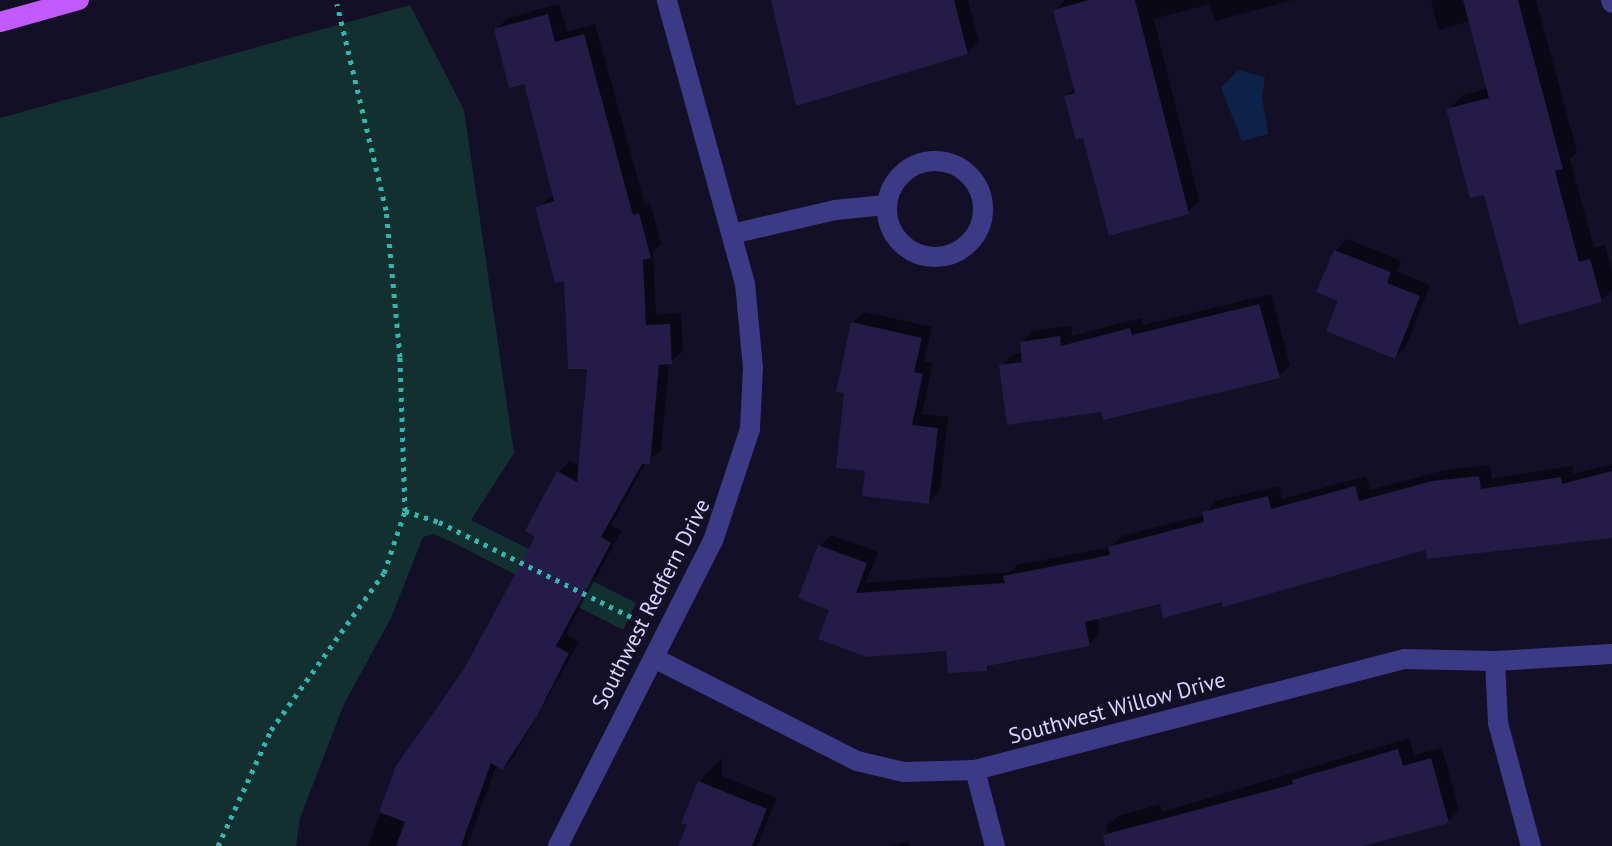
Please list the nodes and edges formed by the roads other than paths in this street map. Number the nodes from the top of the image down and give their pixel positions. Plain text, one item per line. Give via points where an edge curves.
1 (79, 0) edge
2 (667, 0) edge
3 (0, 22) edge
4 (886, 205) junction
5 (732, 234) junction
6 (1612, 654) edge
7 (656, 659) junction
8 (1495, 661) junction
9 (975, 770) junction
10 (558, 846) edge
11 (995, 846) edge
12 (1531, 846) edge

1 - 3 main road
2 - 5 street, Southwest Redfern Drive
4 - 4 street via 897,239 924,255 955,252 968,243 982,215 976,185 953,164 937,161 907,169
4 - 5 street via 835,210
5 - 7 street, Southwest Redfern Drive via 752,336 750,429 728,506
6 - 8 street, Southwest Willow Drive
7 - 9 street, Southwest Willow Drive via 857,761 904,772
7 - 10 street, Southwest Redfern Drive
8 - 9 street, Southwest Willow Drive via 1404,659
8 - 12 street via 1498,723
9 - 11 street

